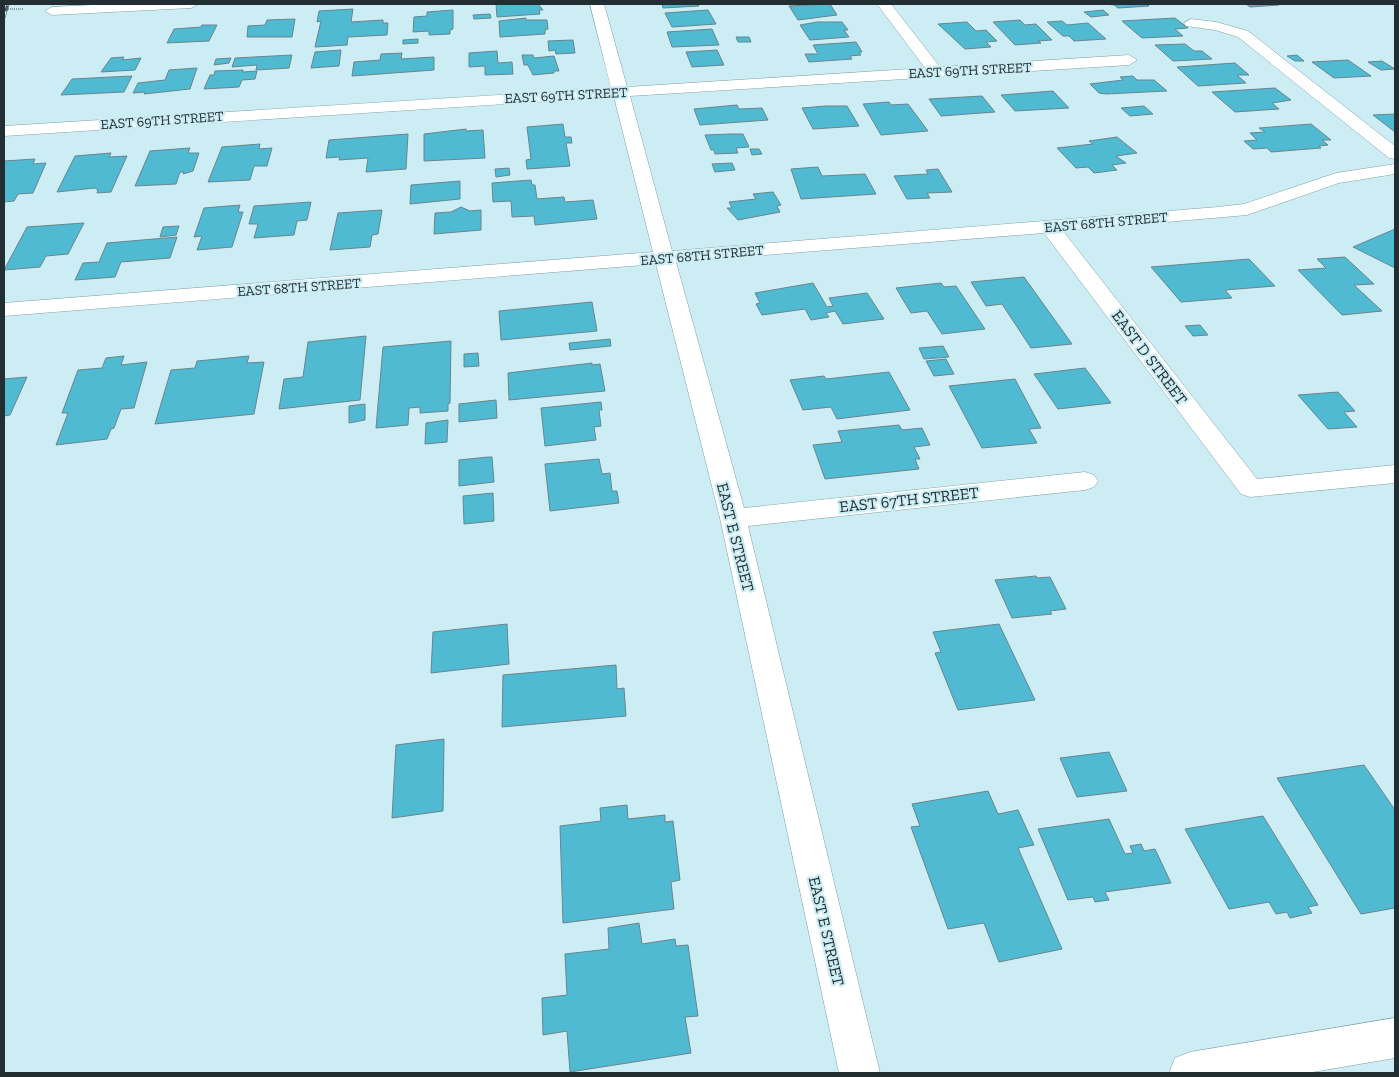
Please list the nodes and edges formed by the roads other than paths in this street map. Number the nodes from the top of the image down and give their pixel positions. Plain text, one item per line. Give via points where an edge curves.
1 (191, 4) edge
2 (597, 4) edge
3 (884, 4) edge
4 (52, 10) dead end
5 (1191, 23) dead end
6 (1129, 60) dead end
7 (935, 71) junction
8 (622, 92) junction
9 (4, 131) edge
10 (1395, 154) edge
11 (1395, 169) edge
12 (1050, 227) junction
13 (662, 258) junction
14 (4, 310) edge
15 (1395, 474) edge
16 (1085, 481) dead end
17 (732, 518) junction
18 (1395, 1038) edge
19 (860, 1073) edge
20 (1190, 1073) edge

1 - 4 street
2 - 8 street, EAST E STREET
3 - 7 street
5 - 10 street via 1243,34
6 - 7 street, EAST 69TH STREET
7 - 8 street, EAST 69TH STREET
8 - 9 street, EAST 69TH STREET
8 - 13 street, EAST E STREET
11 - 12 street, EAST 68TH STREET via 1336,178 1247,209
12 - 13 street, EAST 68TH STREET
12 - 15 street, EAST D STREET via 1250,488
13 - 14 street, EAST 68TH STREET
13 - 17 street, EAST E STREET
16 - 17 street, EAST 67TH STREET
17 - 19 street, EAST E STREET
18 - 20 street

